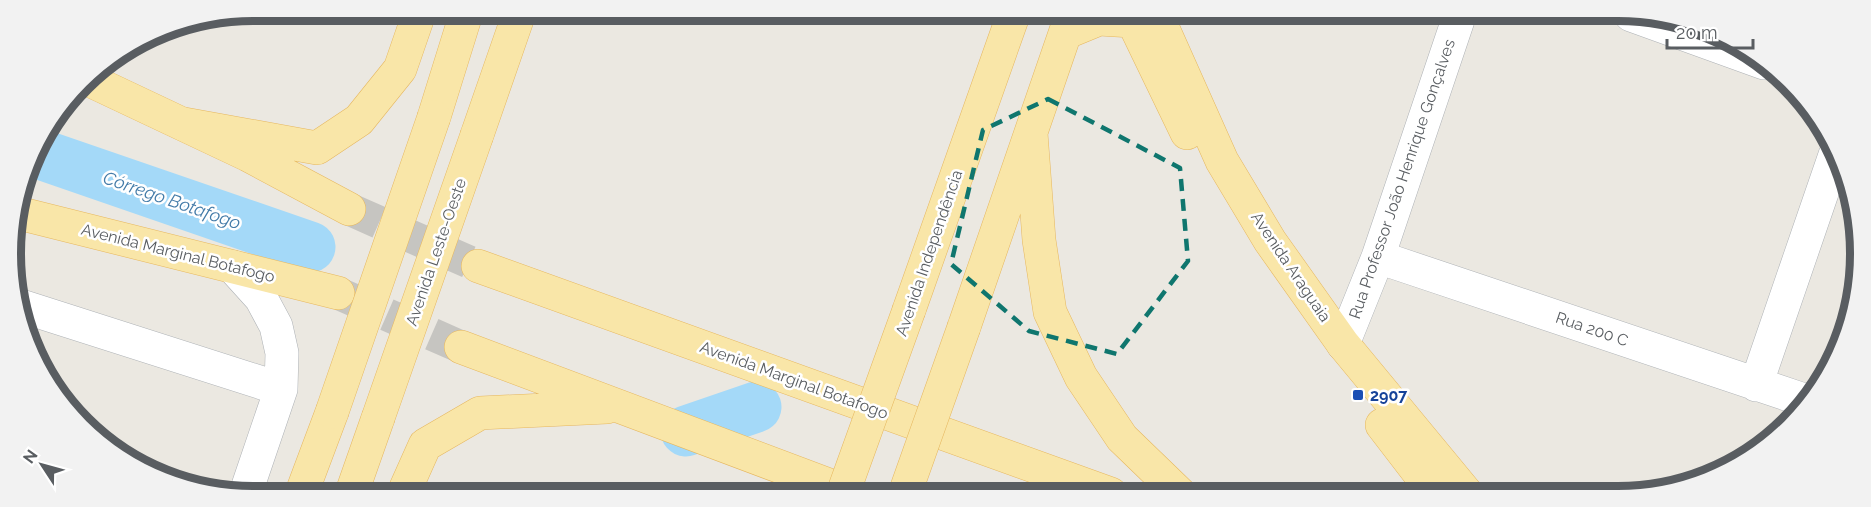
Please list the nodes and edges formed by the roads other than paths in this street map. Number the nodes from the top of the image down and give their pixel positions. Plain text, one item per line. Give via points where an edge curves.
1 (417, 21) edge
2 (464, 21) edge
3 (517, 21) edge
4 (1011, 21) edge
5 (1084, 21) edge
6 (1141, 21) edge
7 (1142, 21) edge
8 (1458, 21) edge
9 (1069, 23) edge
10 (1656, 24) edge
11 (1735, 52) edge
12 (96, 83) edge
13 (184, 124) junction
14 (1031, 133) junction
15 (1832, 164) edge
16 (349, 209) tunnel mouth
17 (24, 215) edge
18 (1378, 256) junction
19 (478, 266) tunnel mouth
20 (233, 267) junction
21 (338, 293) tunnel mouth
22 (27, 308) edge
23 (1343, 344) junction
24 (461, 346) tunnel mouth
25 (1756, 385) junction
26 (281, 389) junction
27 (1799, 399) edge
28 (621, 406) junction
29 (248, 486) edge
30 (304, 486) edge
31 (354, 486) edge
32 (407, 486) edge
33 (832, 486) edge
34 (846, 486) edge
35 (907, 486) edge
36 (1089, 486) edge
37 (1172, 486) edge
38 (1429, 486) edge
39 (1460, 486) edge

1 - 13 main road via 400,69 359,120 318,148
2 - 30 main road, bridge
3 - 31 main road, Avenida Leste-Oeste, bridge
4 - 34 main road, Avenida Independência, bridge
5 - 9 main road
6 - 38 main road, Avenida Araguaia via 1212,183 1271,279
7 - 23 main road, Avenida Araguaia via 1270,241
8 - 18 street, Rua Professor João Henrique Gonçalves
9 - 14 main road
10 - 11 street
12 - 13 main road
13 - 16 main road
14 - 35 main road, bridge
14 - 37 main road via 1039,240 1050,312 1081,377 1122,438
15 - 25 street
17 - 20 main road, Avenida Marginal Botafogo
18 - 23 street, Rua Professor João Henrique Gonçalves
18 - 25 street, Rua 200 C
19 - 36 main road, Avenida Marginal Botafogo
20 - 21 main road, Avenida Marginal Botafogo
20 - 26 street via 261,298 276,326 282,353
22 - 26 street
23 - 39 main road, Avenida Araguaia
24 - 28 main road
25 - 27 street, Rua 200 C
26 - 29 street
28 - 32 main road via 480,413 425,445
28 - 33 main road

